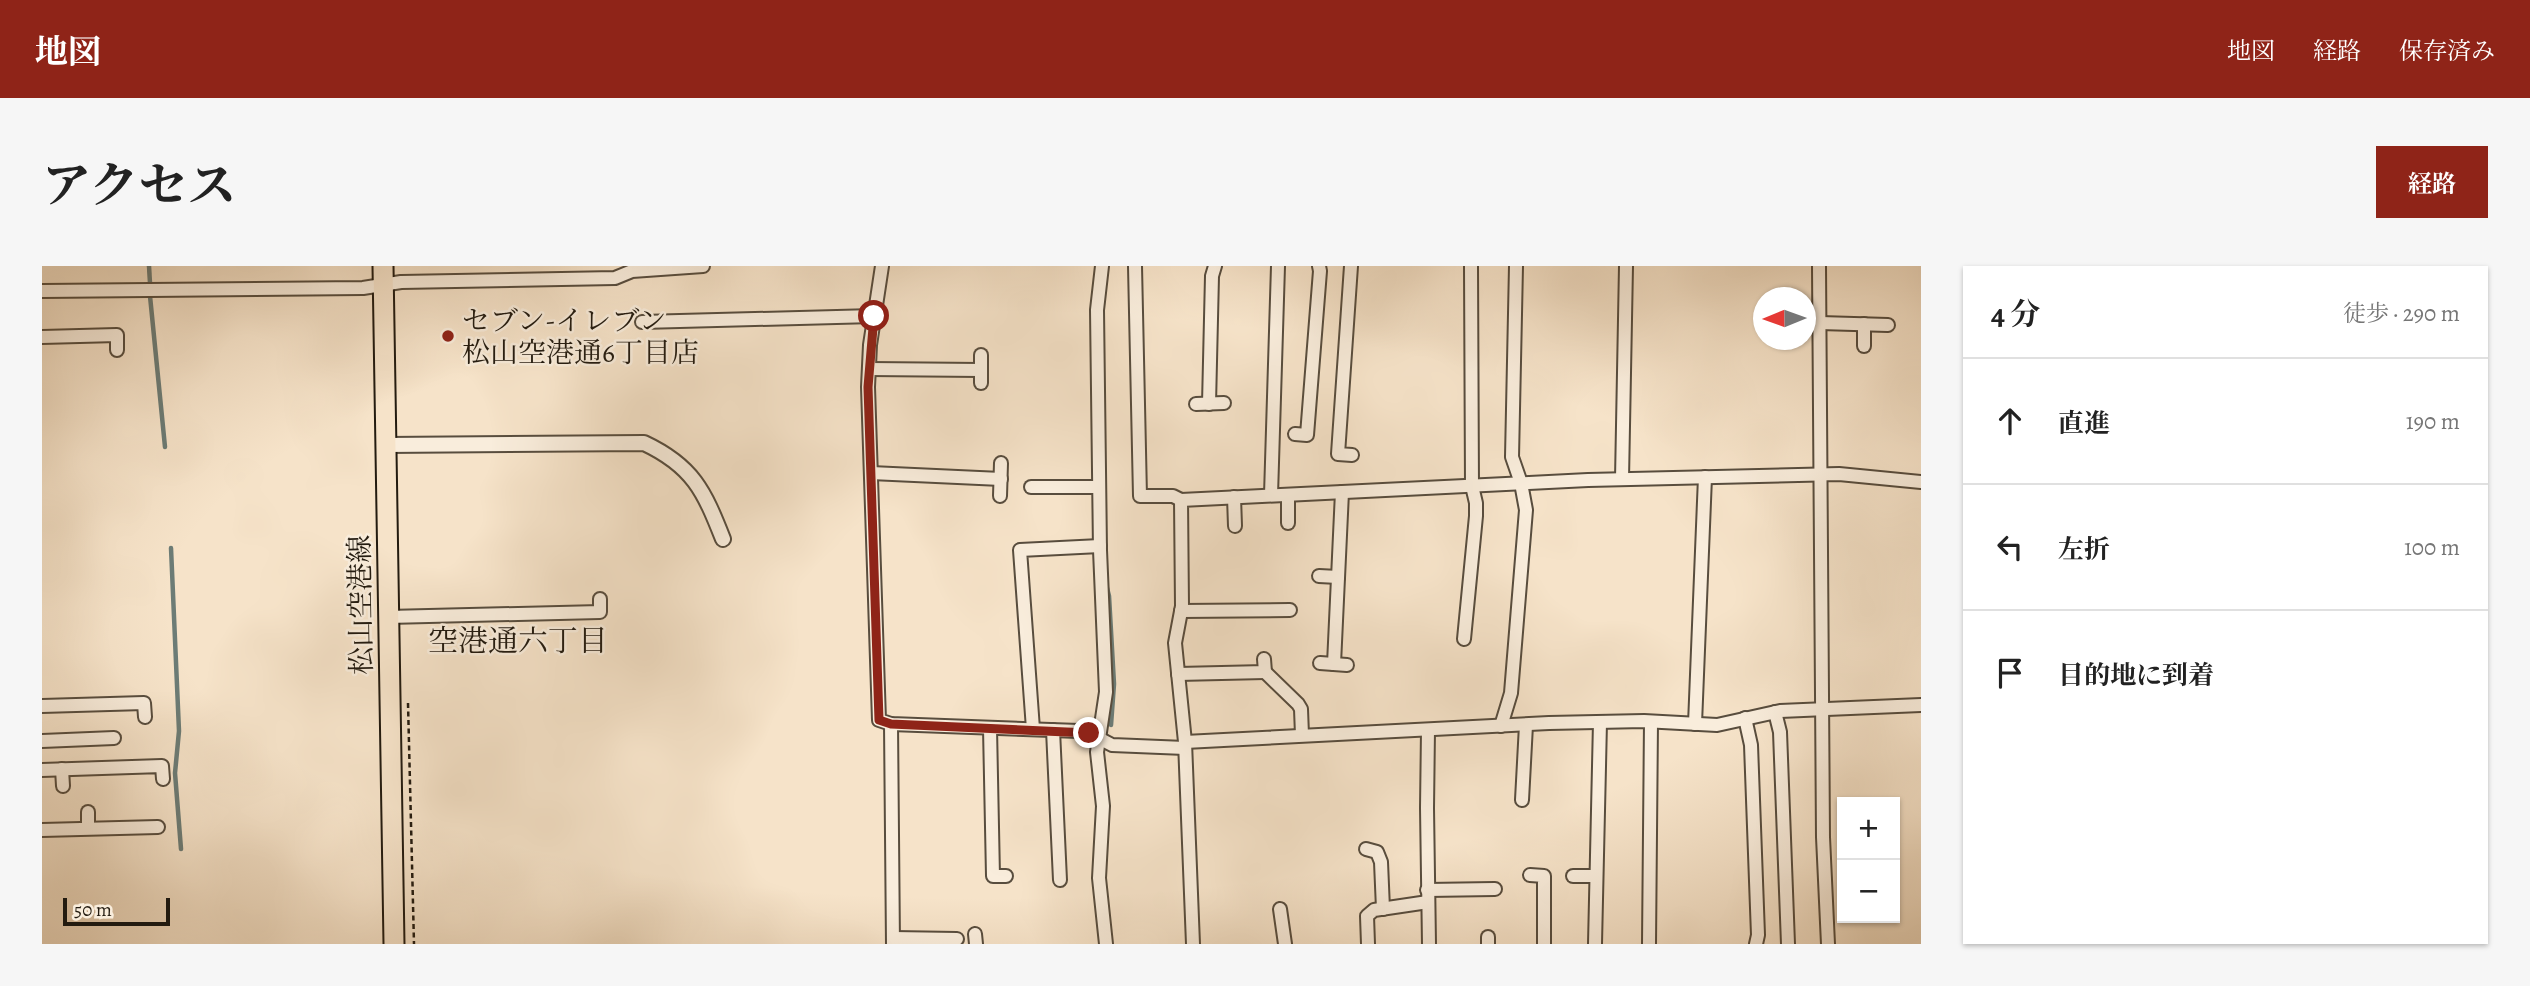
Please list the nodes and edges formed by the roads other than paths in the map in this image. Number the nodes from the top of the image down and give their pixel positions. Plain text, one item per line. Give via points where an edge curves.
1 (703, 266) edge
2 (882, 266) edge
3 (1102, 266) edge
4 (1135, 266) edge
5 (1215, 266) edge
6 (1278, 266) edge
7 (1319, 266) edge
8 (1351, 266) edge
9 (1471, 266) edge
10 (1516, 266) edge
11 (1626, 266) edge
12 (1819, 266) edge
13 (383, 276) edge
14 (42, 291) edge
15 (800, 304) dead end
16 (720, 305) dead end
17 (661, 307) dead end
18 (1303, 309) dead end
19 (1317, 310) junction
20 (1197, 311) dead end
21 (1211, 311) junction
22 (874, 316) junction
23 (800, 318) junction
24 (720, 320) junction
25 (642, 322) dead end
26 (662, 322) junction
27 (1820, 323) junction
28 (1864, 324) junction
29 (1888, 325) dead end
30 (1347, 329) junction
31 (1361, 330) dead end
32 (42, 337) edge
33 (1864, 346) dead end
34 (117, 350) dead end
35 (981, 355) dead end
36 (869, 369) junction
37 (1297, 381) dead end
38 (1311, 382) junction
39 (1342, 395) junction
40 (1357, 396) dead end
41 (1513, 398) junction
42 (1527, 399) dead end
43 (1224, 403) dead end
44 (1295, 434) dead end
45 (386, 445) junction
46 (1352, 455) dead end
47 (1001, 463) dead end
48 (871, 473) junction
49 (1822, 475) junction
50 (1705, 477) junction
51 (1001, 479) junction
52 (1622, 479) junction
53 (1921, 482) edge
54 (1521, 483) junction
55 (1472, 486) junction
56 (1031, 487) dead end
57 (1099, 487) junction
58 (1342, 492) junction
59 (1270, 495) junction
60 (1288, 495) junction
61 (1000, 496) dead end
62 (1234, 497) junction
63 (1181, 500) junction
64 (1288, 523) dead end
65 (1235, 526) dead end
66 (723, 539) dead end
67 (1100, 546) junction
68 (1319, 576) dead end
69 (1338, 577) junction
70 (600, 599) dead end
71 (1290, 610) dead end
72 (1181, 611) junction
73 (1274, 611) junction
74 (548, 614) junction
75 (388, 617) junction
76 (1451, 622) dead end
77 (1465, 624) junction
78 (1274, 625) dead end
79 (548, 628) dead end
80 (1464, 639) dead end
81 (1320, 663) dead end
82 (1178, 674) junction
83 (1921, 705) edge
84 (42, 706) edge
85 (1824, 708) junction
86 (1775, 712) junction
87 (145, 716) dead end
88 (1745, 718) junction
89 (1600, 722) junction
90 (1651, 722) junction
91 (891, 724) junction
92 (1695, 724) junction
93 (1526, 725) junction
94 (1501, 726) junction
95 (990, 728) junction
96 (1033, 729) junction
97 (1053, 730) junction
98 (1428, 730) junction
99 (1302, 735) junction
100 (114, 738) dead end
101 (1098, 738) junction
102 (42, 741) edge
103 (1185, 745) junction
104 (62, 769) junction
105 (42, 770) edge
106 (163, 779) dead end
107 (63, 786) dead end
108 (1522, 800) dead end
109 (978, 808) dead end
110 (992, 808) junction
111 (88, 812) dead end
112 (143, 812) dead end
113 (143, 827) junction
114 (158, 827) dead end
115 (88, 828) junction
116 (42, 830) edge
117 (1366, 849) dead end
118 (1006, 876) dead end
119 (1530, 876) dead end
120 (1573, 876) dead end
121 (1596, 876) junction
122 (1060, 880) dead end
123 (1495, 889) dead end
124 (1428, 896) junction
125 (1280, 909) dead end
126 (1382, 909) junction
127 (957, 939) dead end
128 (893, 941) edge
129 (394, 944) edge
130 (1106, 944) edge
131 (1193, 944) edge
132 (1285, 944) edge
133 (1368, 944) edge
134 (1429, 944) edge
135 (1544, 944) edge
136 (1595, 944) edge
137 (1649, 944) edge
138 (1756, 944) edge
139 (1788, 944) edge
140 (1828, 944) edge

1 - 13 street via 632,271 615,278 401,282
2 - 22 street
3 - 57 street via 1097,310
4 - 63 street via 1140,496
5 - 21 street
6 - 59 street
7 - 19 street
8 - 30 street
9 - 55 street
10 - 41 street via 1521,322
11 - 52 street
12 - 27 street
13 - 14 street via 363,288
13 - 45 main road, 松山空港線
15 - 23 street
16 - 24 street
17 - 26 street
18 - 19 street
19 - 38 street
20 - 21 street
21 - 43 street via 1202,404
22 - 23 street
22 - 36 street
23 - 24 street
24 - 26 street
25 - 26 street
27 - 28 street
27 - 49 street
28 - 29 street
28 - 33 street
30 - 31 street
30 - 39 street
32 - 34 street via 117,335
35 - 36 street via 981,377
36 - 48 street
37 - 38 street
38 - 44 street via 1307,435
39 - 40 street
39 - 46 street via 1338,454
41 - 42 street
41 - 54 street via 1512,457
45 - 66 street via 644,443 685,468 712,511
45 - 75 main road, 松山空港線
47 - 51 street
48 - 51 street
48 - 91 street via 879,720
49 - 50 street
49 - 53 street
49 - 85 street
50 - 52 street
50 - 92 street
51 - 61 street
52 - 54 street
54 - 55 street
54 - 94 street via 1526,510 1511,693
55 - 58 street
55 - 77 street via 1476,503 1466,558
56 - 57 street
57 - 67 street
58 - 60 street
58 - 69 street
59 - 60 street
59 - 62 street
60 - 64 street
62 - 63 street
62 - 65 street
63 - 72 street
67 - 96 street via 1020,550
67 - 101 street via 1106,692
68 - 69 street
69 - 81 street via 1340,664
70 - 74 street via 600,612
71 - 73 street
72 - 73 street
72 - 82 street via 1175,643
73 - 78 street
74 - 75 street via 482,608
74 - 79 street
75 - 129 main road, 松山空港線
76 - 77 street
77 - 80 street
82 - 99 street via 1264,665 1301,709
82 - 103 street
83 - 85 street
84 - 87 street via 144,703
85 - 86 street
85 - 140 street
86 - 88 street
86 - 139 street via 1780,732
88 - 92 street via 1717,725
88 - 138 street via 1751,745
89 - 90 street
89 - 93 street
89 - 121 street
90 - 92 street
90 - 137 street
91 - 95 street
91 - 128 street
93 - 94 street
93 - 108 street
94 - 98 street
95 - 96 street
95 - 110 street
96 - 97 street
97 - 101 street via 1079,731
97 - 122 street
98 - 99 street
98 - 124 street
99 - 103 street
100 - 102 street
101 - 103 street via 1112,745
101 - 130 street via 1102,806 1099,878
103 - 131 street
104 - 105 street
104 - 106 street via 162,766
104 - 107 street
109 - 110 street
110 - 118 street via 993,876
111 - 115 street
112 - 113 street
113 - 114 street
113 - 115 street
115 - 116 street
117 - 126 street via 1377,852 1381,862
119 - 135 street via 1544,876
120 - 121 street
121 - 136 street
123 - 124 street
124 - 126 street
124 - 134 street
125 - 132 street
126 - 133 street via 1367,916
127 - 128 street

